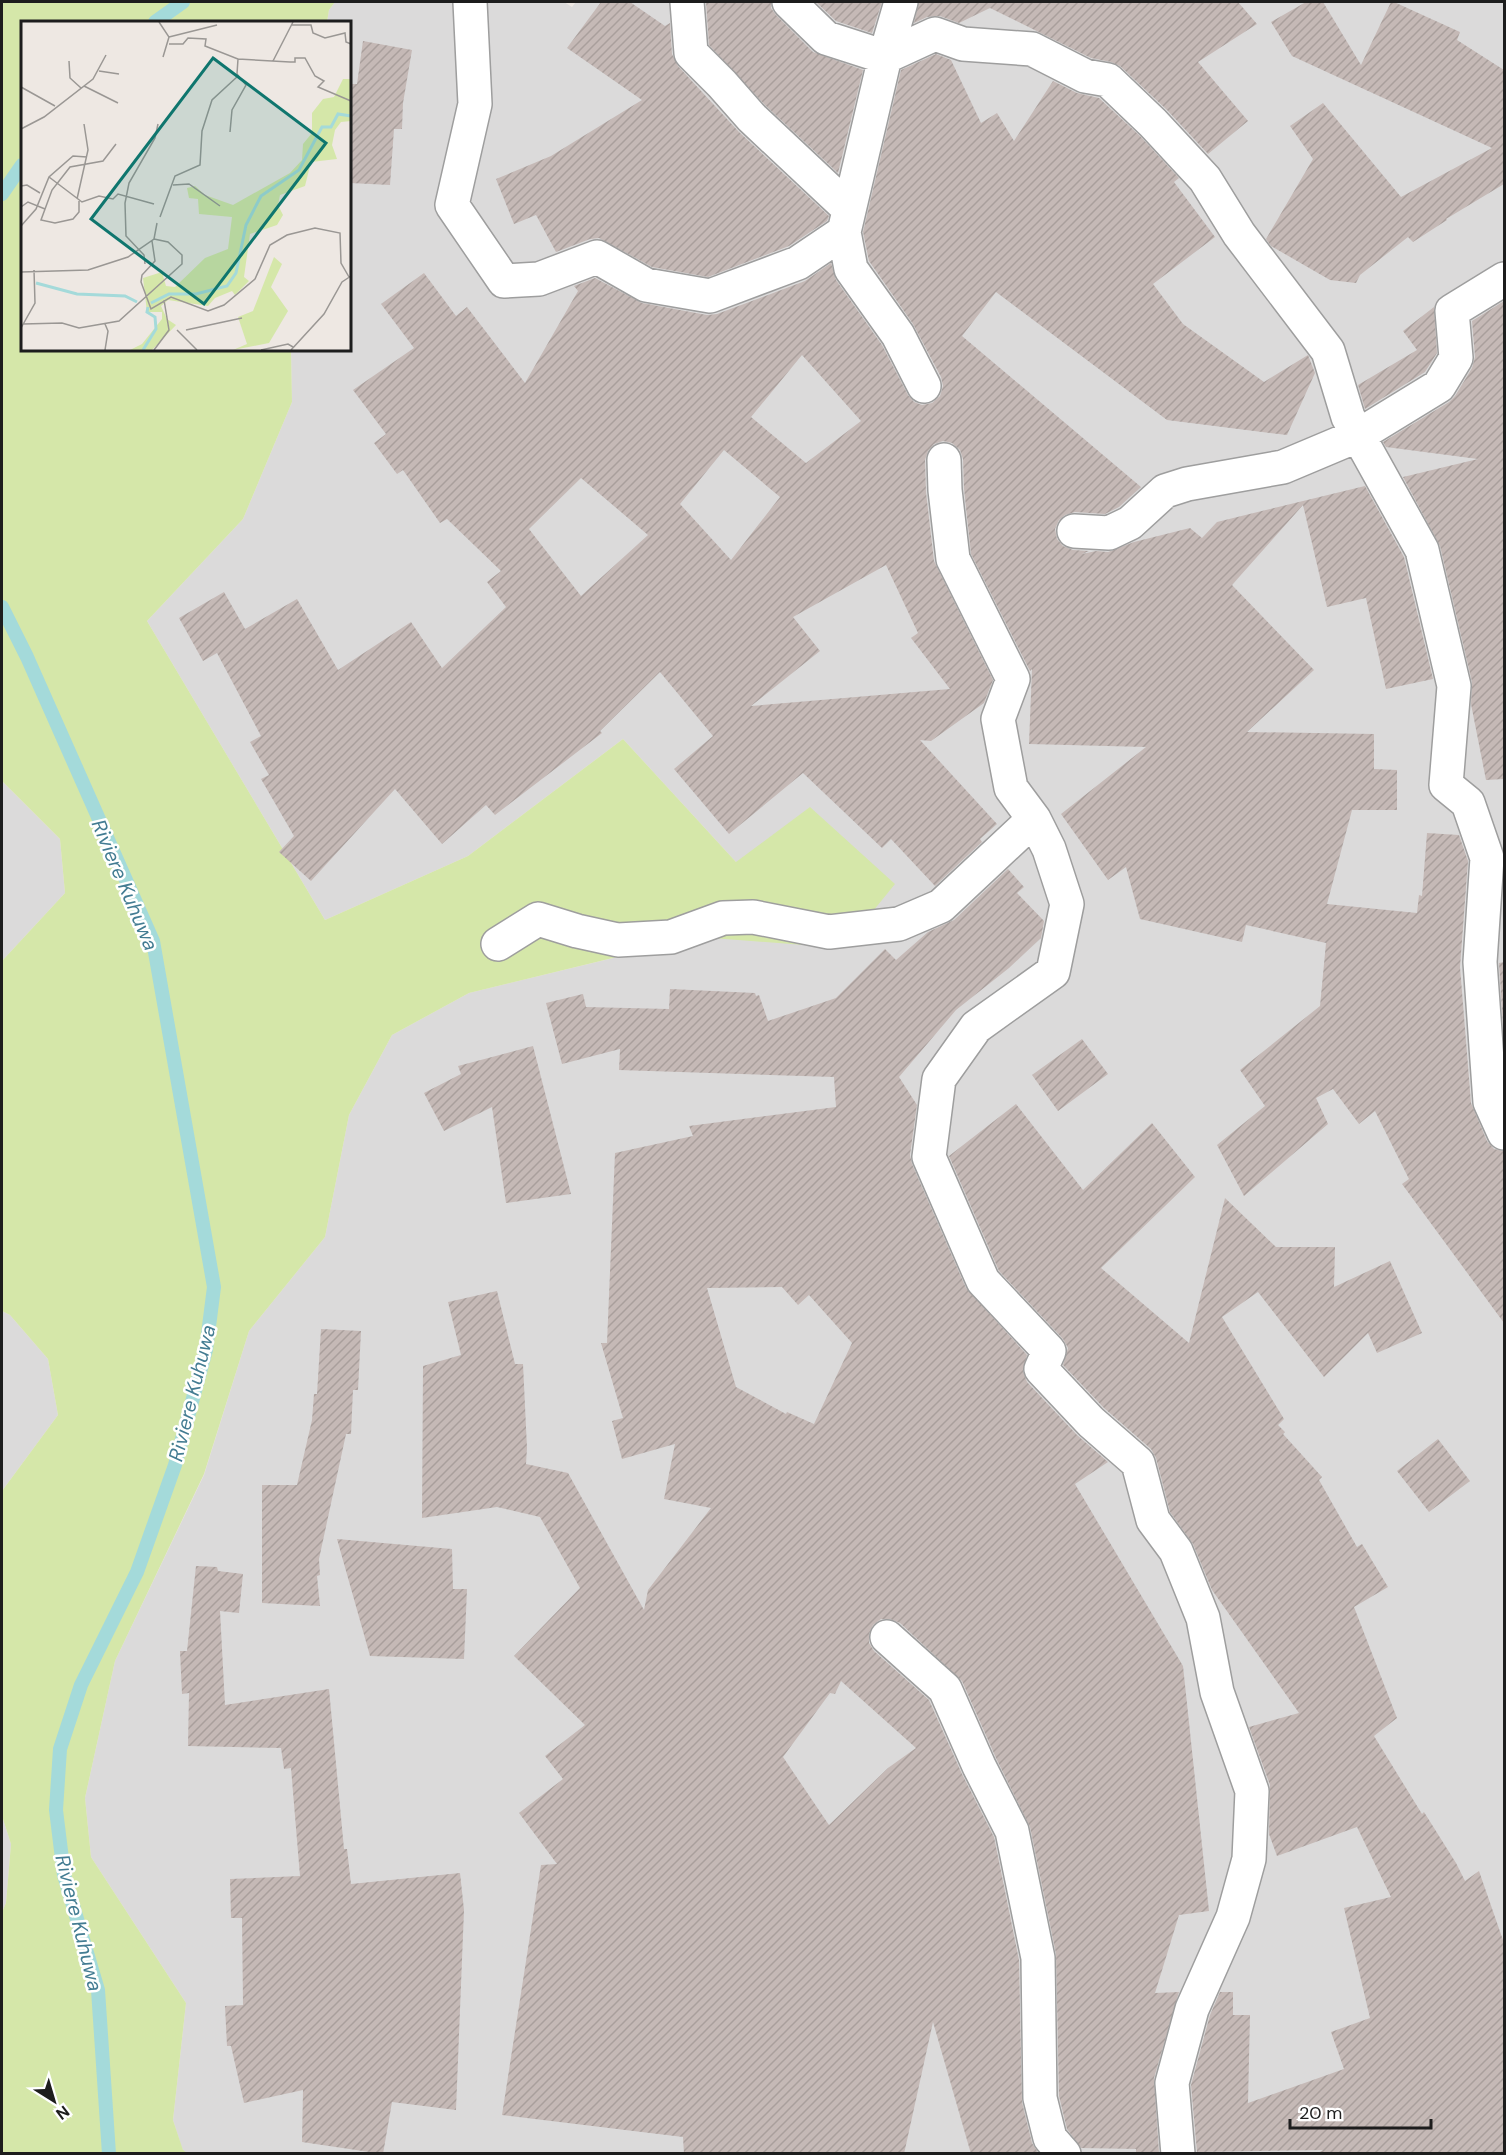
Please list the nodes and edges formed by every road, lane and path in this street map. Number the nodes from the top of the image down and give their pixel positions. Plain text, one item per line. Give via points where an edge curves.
1 (470, 2) edge
2 (687, 2) edge
3 (789, 2) edge
4 (901, 2) edge
5 (885, 57) junction
6 (847, 220) junction
7 (1504, 279) edge
8 (924, 386) dead end
9 (1359, 435) junction
10 (944, 460) dead end
11 (1074, 531) dead end
12 (1034, 819) junction
13 (498, 944) dead end
14 (1504, 1132) edge
15 (887, 1638) dead end
16 (1065, 2154) edge
17 (1178, 2154) edge

1 - 6 street via 475,104 452,205 504,281 539,279 597,257 646,285 710,296 798,263
2 - 6 street via 691,53
3 - 5 street via 826,38
4 - 5 street
5 - 6 street
5 - 9 street via 935,34 963,44 1032,49 1085,76 1108,80 1205,179 1239,234 1328,351 1348,417
6 - 8 street via 850,269 898,335
7 - 9 street via 1452,311 1456,358 1439,386
9 - 11 street via 1283,467 1165,491 1130,523 1109,533
9 - 14 street via 1422,550 1454,686 1446,785 1468,804 1487,858 1480,962 1490,1102
10 - 12 street via 953,559 1013,679 998,719 1011,788
12 - 13 street via 941,906 898,924 829,932 753,917 723,918 671,936 618,940 538,919
12 - 17 street via 1049,849 1067,904 1053,972 976,1027 939,1078 929,1157 983,1281 1049,1352 1041,1369 1091,1422 1138,1463 1153,1520 1176,1551 1203,1617 1217,1692 1252,1791 1249,1859 1236,1907 1192,2010 1172,2082
15 - 16 street via 945,1689 1012,1831 1038,1958 1040,2098 1050,2138

